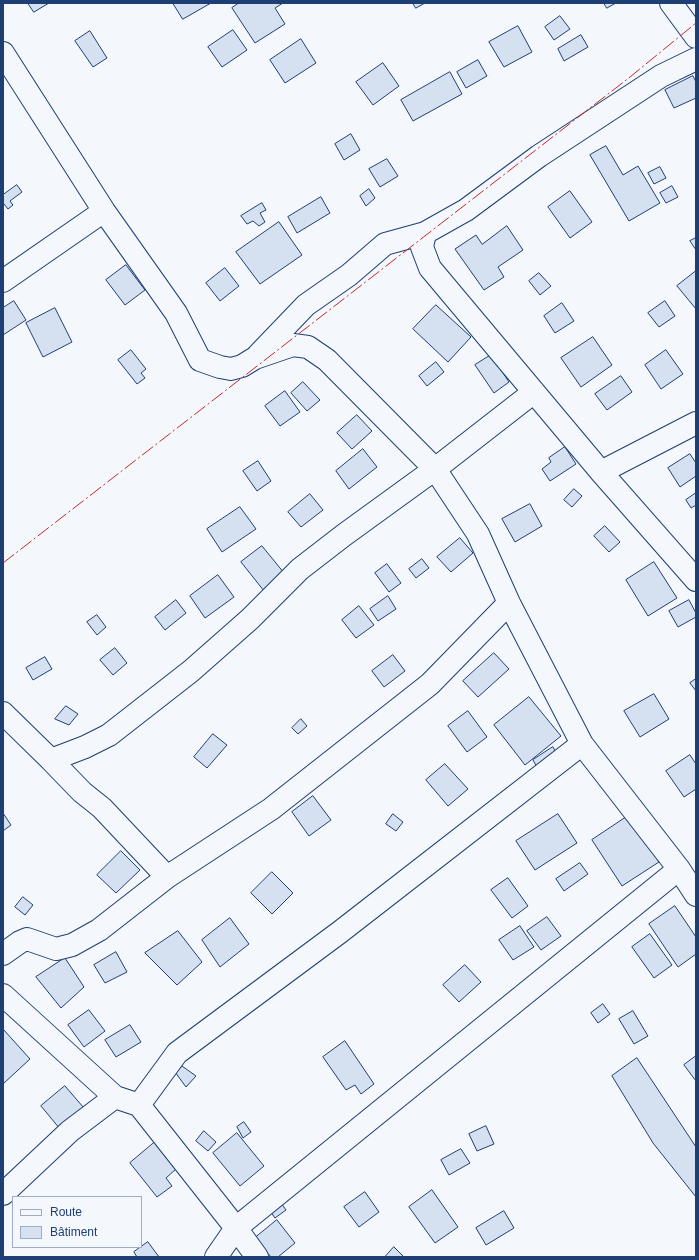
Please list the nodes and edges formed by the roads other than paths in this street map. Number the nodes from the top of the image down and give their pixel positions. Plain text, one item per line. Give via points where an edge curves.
1 (671, 3) edge
2 (696, 37) edge
3 (3, 53) edge
4 (696, 60) edge
5 (104, 211) junction
6 (425, 233) junction
7 (3, 281) edge
8 (255, 358) junction
9 (534, 392) junction
10 (696, 423) edge
11 (435, 469) junction
12 (601, 472) junction
13 (696, 580) edge
14 (509, 603) junction
15 (3, 713) edge
16 (582, 744) junction
17 (51, 760) junction
18 (679, 869) junction
19 (167, 877) junction
20 (696, 895) edge
21 (3, 954) edge
22 (3, 995) edge
23 (115, 1097) junction
24 (139, 1105) junction
25 (3, 1194) edge
26 (236, 1228) junction
27 (216, 1257) edge
28 (257, 1257) edge

1 - 2 street
3 - 5 street
4 - 6 street via 661,76 539,156 466,210
5 - 7 street
5 - 8 street via 176,313 200,360 231,369
6 - 8 street via 385,244 349,275 306,305
6 - 9 street via 422,246 430,268
8 - 11 street via 293,345 308,347 327,360
9 - 11 street
9 - 12 street
10 - 12 street
11 - 14 street via 478,534
11 - 17 street via 300,569 250,619 191,671 109,735
12 - 13 street
14 - 16 street
14 - 19 street via 430,684 271,809
15 - 17 street
16 - 18 street
16 - 24 street via 340,932 177,1053
17 - 19 street via 82,792 102,808
18 - 20 street
18 - 26 street
19 - 21 street via 99,930 72,944 56,948 27,940
22 - 23 street
23 - 24 street
23 - 25 street via 70,1131
24 - 26 street
26 - 27 street
26 - 28 street

